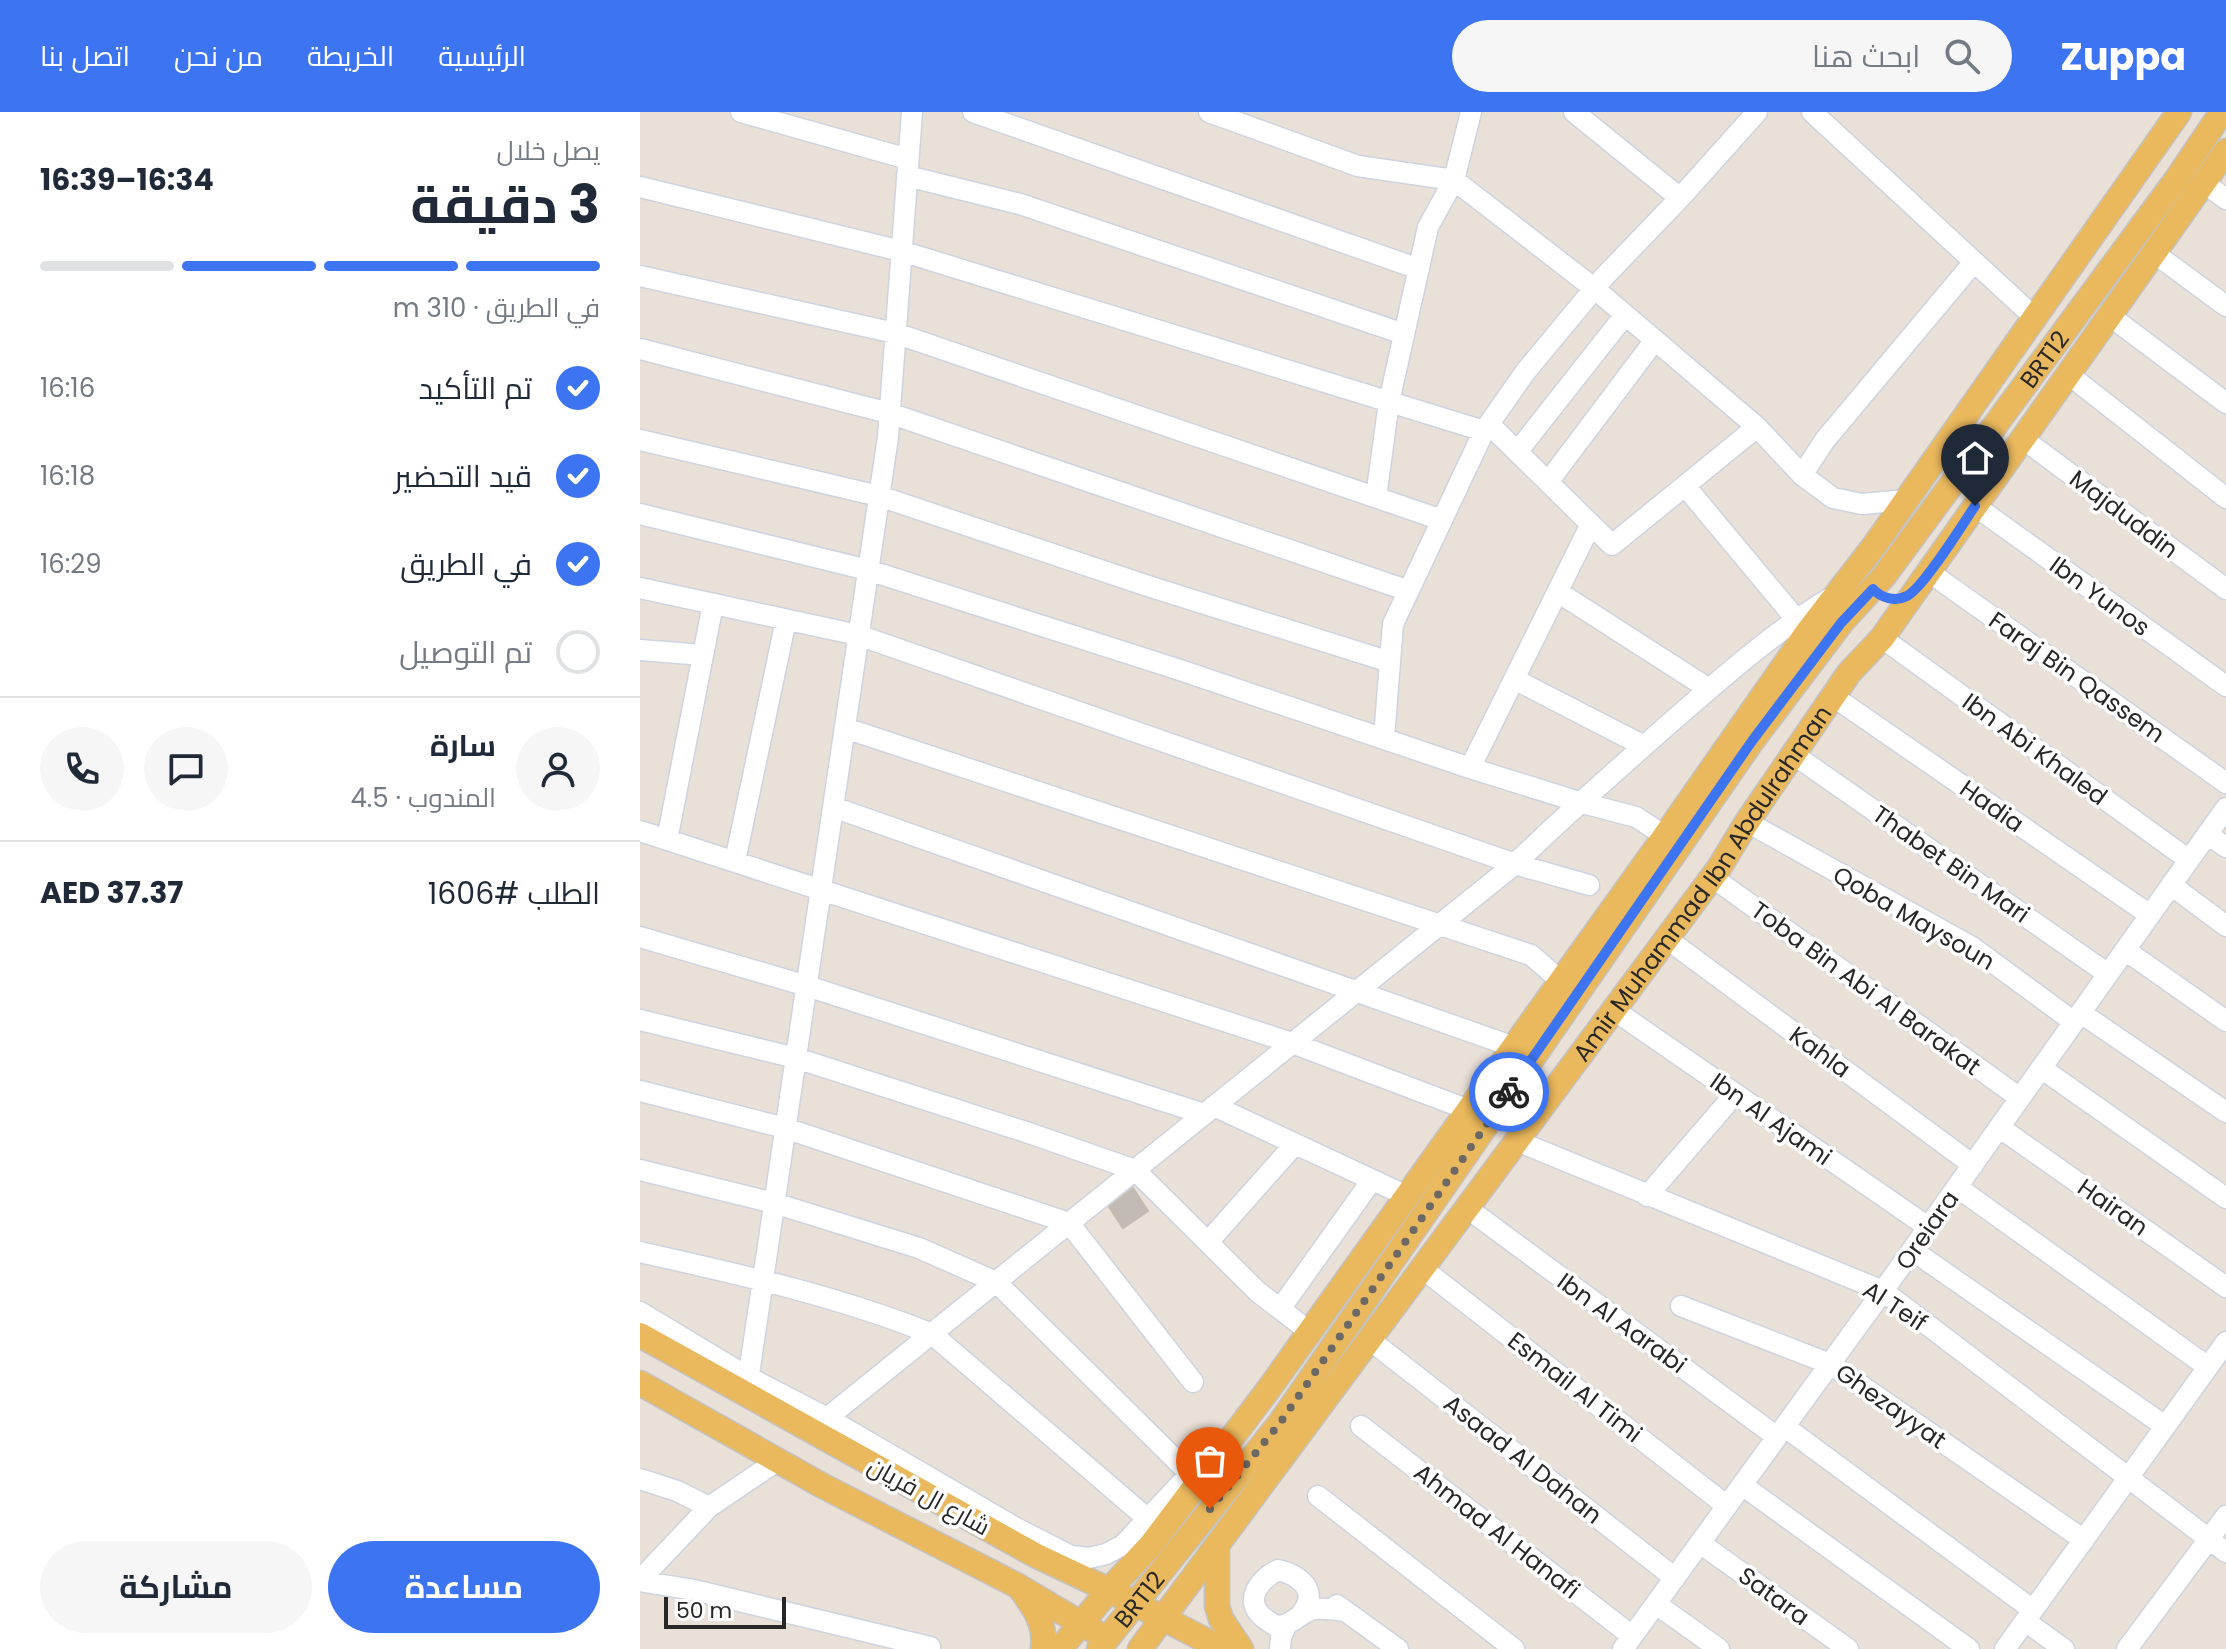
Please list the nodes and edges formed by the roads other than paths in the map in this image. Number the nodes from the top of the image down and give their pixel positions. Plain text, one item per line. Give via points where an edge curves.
1 (741, 112) edge
2 (912, 112) edge
3 (973, 112) edge
4 (1209, 112) edge
5 (1757, 112) edge
6 (1812, 112) edge
7 (2222, 112) edge
8 (1467, 113) edge
9 (2175, 114) edge
10 (1583, 115) edge
11 (2226, 151) edge
12 (908, 168) junction
13 (1454, 180) junction
14 (2204, 183) junction
15 (640, 187) edge
16 (1680, 198) junction
17 (2226, 199) edge
18 (901, 251) junction
19 (2154, 253) junction
20 (1974, 262) junction
21 (1419, 269) junction
22 (640, 276) edge
23 (1595, 289) junction
24 (2226, 306) edge
25 (1625, 315) junction
26 (2110, 316) junction
27 (2034, 317) junction
28 (895, 333) junction
29 (1404, 334) junction
30 (1655, 340) junction
31 (640, 349) edge
32 (2068, 374) junction
33 (1389, 402) junction
34 (2226, 403) edge
35 (889, 413) junction
36 (1757, 427) junction
37 (1487, 428) junction
38 (2023, 439) junction
39 (640, 440) edge
40 (1517, 452) junction
41 (1802, 475) junction
42 (1548, 482) junction
43 (1685, 486) junction
44 (879, 496) junction
45 (1376, 497) junction
46 (2226, 498) edge
47 (1906, 500) junction
48 (1975, 506) junction
49 (640, 514) edge
50 (1442, 520) junction
51 (1591, 524) junction
52 (1874, 546) junction
53 (868, 570) junction
54 (1926, 576) junction
55 (640, 588) edge
56 (1873, 589) junction
57 (2226, 589) edge
58 (1409, 591) junction
59 (1558, 592) junction
60 (713, 604) junction
61 (786, 620) junction
62 (1841, 623) junction
63 (1803, 624) junction
64 (858, 635) junction
65 (1882, 638) junction
66 (640, 650) edge
67 (703, 655) junction
68 (1390, 662) junction
69 (1849, 673) junction
70 (1514, 679) junction
71 (2226, 686) edge
72 (1709, 689) junction
73 (1834, 697) junction
74 (845, 728) junction
75 (1384, 738) junction
76 (1644, 746) junction
77 (1793, 754) junction
78 (1470, 768) junction
79 (2226, 783) edge
80 (1579, 802) junction
81 (833, 807) junction
82 (2226, 808) edge
83 (1747, 822) junction
84 (640, 831) edge
85 (2207, 834) junction
86 (1665, 836) junction
87 (667, 840) junction
88 (2226, 847) edge
89 (2189, 860) junction
90 (735, 861) junction
91 (1515, 864) junction
92 (1712, 877) junction
93 (1589, 885) dead end
94 (2171, 885) junction
95 (821, 889) junction
96 (2150, 915) junction
97 (1439, 925) junction
98 (2226, 926) edge
99 (640, 937) edge
100 (1667, 939) junction
101 (2125, 950) junction
102 (2108, 974) junction
103 (1561, 981) junction
104 (807, 986) junction
105 (1358, 990) junction
106 (1614, 1010) junction
107 (2077, 1018) junction
108 (640, 1020) edge
109 (2226, 1021) edge
110 (1292, 1043) junction
111 (1514, 1047) junction
112 (796, 1058) junction
113 (2041, 1068) junction
114 (640, 1091) edge
115 (1735, 1094) junction
116 (2020, 1098) junction
117 (1209, 1110) junction
118 (1469, 1110) junction
119 (2226, 1112) edge
120 (1999, 1127) junction
121 (785, 1128) junction
122 (1517, 1141) junction
123 (1295, 1144) junction
124 (1973, 1165) junction
125 (640, 1170) edge
126 (1135, 1170) junction
127 (1372, 1180) junction
128 (1957, 1187) junction
129 (1407, 1196) junction
130 (1647, 1196) junction
131 (2226, 1198) edge
132 (774, 1203) junction
133 (1467, 1208) junction
134 (1069, 1223) junction
135 (1928, 1227) junction
136 (1208, 1242) junction
137 (1912, 1250) junction
138 (640, 1252) edge
139 (1423, 1269) junction
140 (763, 1280) junction
141 (996, 1282) junction
142 (2226, 1287) edge
143 (1883, 1291) junction
144 (1681, 1306) dead end
145 (1280, 1309) junction
146 (640, 1312) edge
147 (1310, 1332) junction
148 (932, 1334) junction
149 (640, 1335) edge
150 (1370, 1340) junction
151 (2226, 1342) edge
152 (1830, 1364) junction
153 (2208, 1367) junction
154 (1193, 1382) dead end
155 (640, 1383) edge
156 (747, 1385) junction
157 (1268, 1390) junction
158 (819, 1424) junction
159 (1361, 1426) dead end
160 (2165, 1426) junction
161 (1781, 1432) junction
162 (777, 1461) junction
163 (1190, 1474) junction
164 (2128, 1478) junction
165 (640, 1479) edge
166 (1742, 1485) junction
167 (1318, 1496) dead end
168 (1727, 1506) junction
169 (709, 1507) junction
170 (2226, 1516) edge
171 (1148, 1519) junction
172 (985, 1527) junction
173 (1016, 1528) junction
174 (2084, 1540) junction
175 (1700, 1543) junction
176 (2218, 1546) edge
177 (1217, 1548) junction
178 (1675, 1578) junction
179 (1302, 1579) junction
180 (640, 1580) edge
181 (1018, 1586) junction
182 (1109, 1590) junction
183 (1135, 1604) junction
184 (1656, 1604) junction
185 (1345, 1611) junction
186 (2029, 1616) junction
187 (1162, 1619) junction
188 (1294, 1619) junction
189 (1081, 1624) junction
190 (1628, 1643) edge
191 (1111, 1646) edge
192 (929, 1649) edge
193 (1043, 1649) edge
194 (1060, 1649) edge
195 (1140, 1649) edge
196 (1222, 1649) edge
197 (1241, 1649) edge
198 (1280, 1649) edge
199 (1398, 1649) edge
200 (1514, 1649) edge
201 (1719, 1649) edge
202 (1848, 1649) edge
203 (1969, 1649) edge
204 (2005, 1649) edge
205 (2064, 1649) edge
206 (2127, 1649) edge

1 - 12 street
2 - 12 street
3 - 21 street
4 - 13 street via 1358,166
5 - 16 street
6 - 20 street
7 - 56 main road, BRT12
8 - 13 street
9 - 27 main road
10 - 16 street
11 - 14 main road, Amir Muhammad Ibn Abdulrahman
12 - 18 street
12 - 29 street
13 - 21 street via 1428,227
13 - 23 street
14 - 17 street
14 - 19 main road, Amir Muhammad Ibn Abdulrahman
15 - 18 street
16 - 23 street
18 - 28 street
18 - 33 street
19 - 24 street
19 - 26 main road, Amir Muhammad Ibn Abdulrahman
20 - 27 street
20 - 41 street via 1825,440
21 - 29 street
22 - 28 street
23 - 25 street
23 - 37 street via 1526,371
25 - 30 street
25 - 40 street
26 - 32 main road, Amir Muhammad Ibn Abdulrahman
26 - 34 street
27 - 47 main road
28 - 35 street
28 - 45 street
29 - 33 street
30 - 36 street
30 - 42 street
31 - 35 street
32 - 38 main road, Amir Muhammad Ibn Abdulrahman
32 - 46 street
33 - 37 street
33 - 45 street
35 - 44 street
35 - 58 street
36 - 41 street
36 - 43 street
37 - 40 street
37 - 50 street
38 - 48 main road, Amir Muhammad Ibn Abdulrahman
38 - 57 street, Majduddin
39 - 44 street
40 - 42 street
41 - 47 street via 1833,498 1862,504
42 - 51 street
43 - 51 street via 1612,545
43 - 63 street
44 - 53 street
44 - 68 street
45 - 50 street
47 - 52 main road
48 - 54 main road, Amir Muhammad Ibn Abdulrahman
48 - 71 street, Ibn Yunos
49 - 53 street
50 - 58 street
51 - 59 street
52 - 56 main road via 1865,567
52 - 63 main road via 1834,596
53 - 64 street
53 - 75 street
54 - 56 main road via 1899,598
54 - 65 main road, Amir Muhammad Ibn Abdulrahman
54 - 79 street, Faraj Bin Qassem
55 - 60 street
56 - 62 main road, BRT12
58 - 68 street via 1393,624
59 - 70 street
59 - 72 street
60 - 61 street
60 - 67 street
61 - 64 street
61 - 90 street
62 - 63 main road
62 - 69 main road via 1857,641
62 - 183 main road, BRT12 via 1752,741 1280,1423
63 - 72 street
63 - 86 main road
64 - 74 street
64 - 91 street
65 - 69 main road, Amir Muhammad Ibn Abdulrahman
65 - 89 street, Ibn Abi Khaled
66 - 67 street
67 - 87 street
68 - 75 street
69 - 73 main road, Amir Muhammad Ibn Abdulrahman
70 - 76 street
70 - 78 street
72 - 76 street
73 - 77 main road, Amir Muhammad Ibn Abdulrahman
73 - 96 street, Hadia
74 - 81 street
74 - 97 street
75 - 78 street
76 - 80 street
77 - 83 main road, Amir Muhammad Ibn Abdulrahman
77 - 102 street, Thabet Bin Mari
78 - 80 street
80 - 86 street via 1636,817
80 - 91 street
81 - 95 street
81 - 105 street
82 - 85 street, Oreiara
83 - 92 main road, Amir Muhammad Ibn Abdulrahman
83 - 107 street, Qoba Maysoun via 1972,947
84 - 87 street
85 - 88 street
85 - 89 street, Oreiara
86 - 103 main road
87 - 90 street
89 - 94 street, Oreiara
90 - 95 street
91 - 93 street
91 - 97 street
92 - 100 main road, Amir Muhammad Ibn Abdulrahman
92 - 116 street, Toba Bin Abi Al Barakat
94 - 96 street, Oreiara
94 - 98 street
95 - 104 street
95 - 110 street
96 - 101 street, Oreiara
97 - 103 street via 1531,955
97 - 105 street
99 - 104 street
100 - 106 main road, Amir Muhammad Ibn Abdulrahman
100 - 124 street, Kahla
101 - 102 street, Oreiara
101 - 109 street
102 - 107 street, Oreiara
103 - 111 main road
104 - 112 street
104 - 117 street
105 - 110 street
105 - 111 street
106 - 115 street, Ibn Al Ajami
106 - 122 main road, Amir Muhammad Ibn Abdulrahman
107 - 113 street, Oreiara
107 - 119 street, Qoba Maysoun
108 - 112 street
110 - 117 street
110 - 118 street
111 - 118 main road
112 - 121 street
112 - 126 street
113 - 116 street, Oreiara
113 - 131 street
114 - 121 street
115 - 130 street
115 - 135 street, Ibn Al Ajami
116 - 120 street, Oreiara
117 - 123 street
117 - 126 street
118 - 129 main road
120 - 124 street, Oreiara
120 - 142 street, Hairan
121 - 132 street
121 - 134 street
122 - 130 street, Al Teif
122 - 133 main road, Amir Muhammad Ibn Abdulrahman
123 - 127 street
123 - 136 street
124 - 128 street, Oreiara
125 - 132 street
126 - 134 street
126 - 136 street
127 - 129 street
127 - 145 street
128 - 135 street, Oreiara
128 - 153 street
129 - 147 main road
130 - 143 street, Al Teif
132 - 140 street
132 - 141 street via 919,1248
133 - 139 main road, Amir Muhammad Ibn Abdulrahman
133 - 161 street, Ibn Al Aarabi
134 - 141 street
134 - 154 street
135 - 137 street, Oreiara
136 - 145 street
137 - 143 street, Oreiara
137 - 160 street
138 - 140 street
139 - 150 main road, Amir Muhammad Ibn Abdulrahman
139 - 168 street, Esmail Al Timi
140 - 148 street
140 - 156 street
141 - 148 street
141 - 163 street
143 - 152 street, Oreiara
143 - 164 street, Al Teif
144 - 152 street, Ghezayyat
145 - 147 street
146 - 156 street
147 - 157 main road
148 - 158 street
148 - 171 street
149 - 156 main road, شارع ال فريان
150 - 177 main road, Amir Muhammad Ibn Abdulrahman
150 - 178 street, Asaad Al Dahan
151 - 153 street
152 - 161 street, Oreiara
152 - 174 street, Ghezayyat
153 - 160 street
155 - 162 main road, شارع ال فريان
156 - 158 main road, شارع ال فريان
157 - 163 street
157 - 182 main road via 1151,1545
158 - 172 main road, شارع ال فريان
158 - 173 street
159 - 190 street, Ahmad Al Hanafi
160 - 164 street
161 - 166 street, Oreiara
161 - 186 street, Ibn Al Aarabi
162 - 169 street
162 - 181 main road, شارع ال فريان
163 - 171 street
164 - 174 street
164 - 176 street, Al Teif
165 - 169 street
166 - 168 street, Oreiara
166 - 203 street
167 - 200 street
168 - 175 street, Oreiara
169 - 180 street
170 - 176 street
171 - 173 street via 1123,1545 1089,1558 1071,1556
172 - 173 main road
172 - 182 main road, شارع ال فريان
174 - 186 street
175 - 178 street, Oreiara
175 - 202 street, Satara
176 - 206 street
177 - 187 main road, Amir Muhammad Ibn Abdulrahman
177 - 197 main road via 1217,1606
178 - 184 street, Oreiara
179 - 185 street
179 - 188 street via 1308,1604
179 - 188 street via 1278,1570 1256,1589 1259,1614 1275,1625
180 - 192 street
181 - 189 main road, شارع ال فريان
181 - 193 main road, شارع ال فريان via 1043,1625
182 - 183 main road, شارع ال فريان
182 - 189 main road
183 - 187 main road, شارع ال فريان
183 - 191 main road, BRT12
184 - 190 street, Oreiara
184 - 201 street
185 - 188 street via 1316,1609
185 - 199 street
186 - 204 street
186 - 205 street, Ibn Al Aarabi
187 - 195 main road, Amir Muhammad Ibn Abdulrahman
187 - 196 main road, شارع ال فريان
188 - 198 street via 1281,1637
189 - 191 main road, شارع ال فريان
189 - 194 main road

